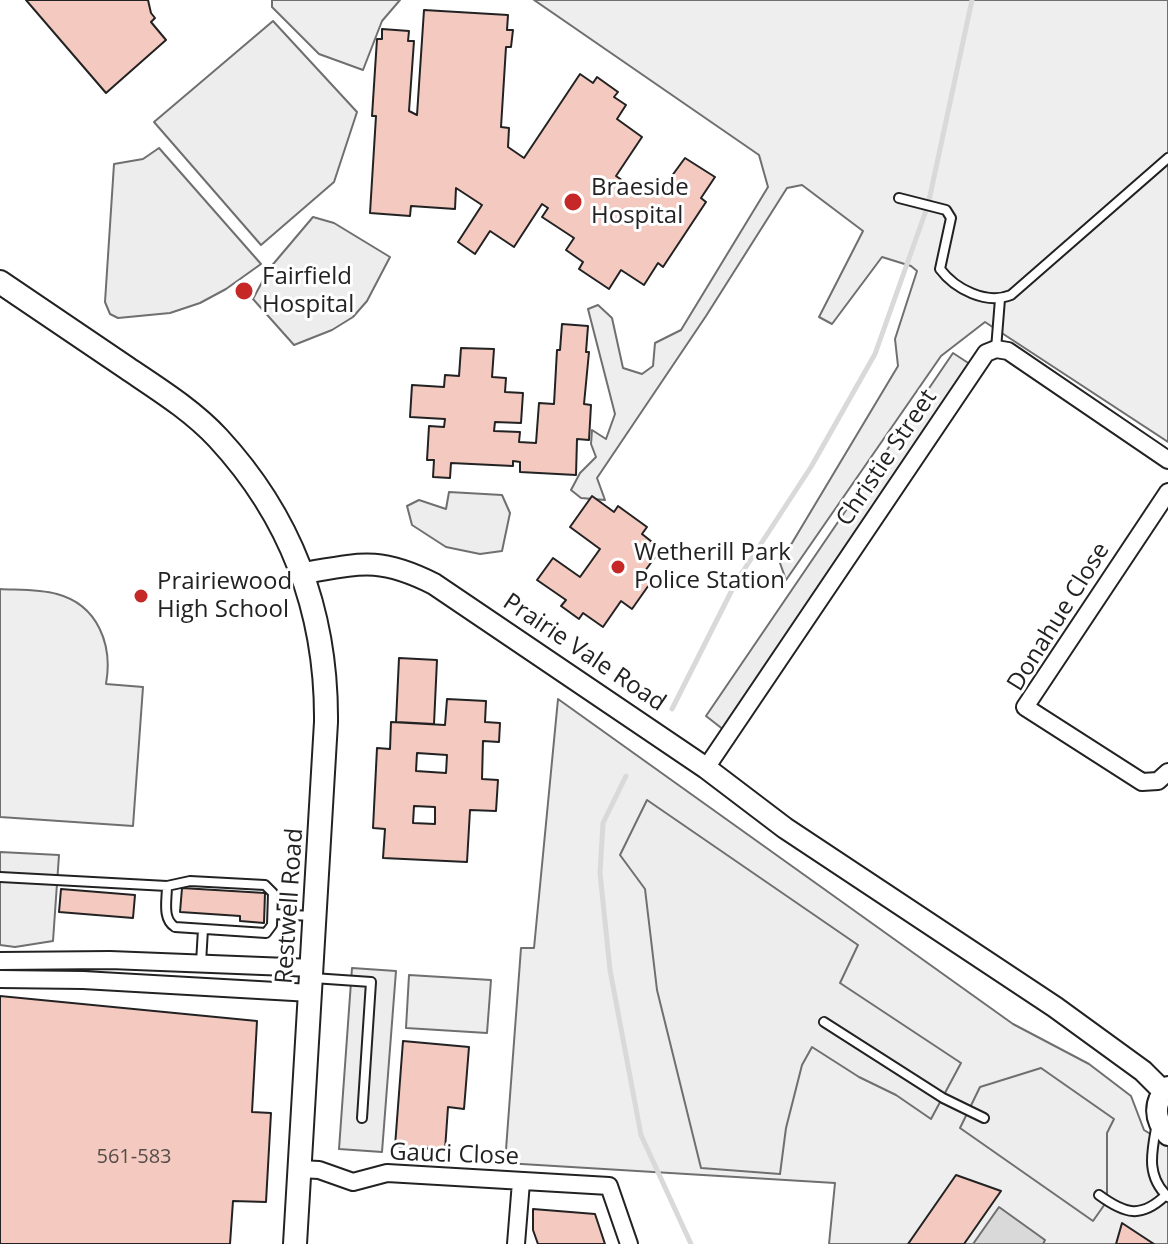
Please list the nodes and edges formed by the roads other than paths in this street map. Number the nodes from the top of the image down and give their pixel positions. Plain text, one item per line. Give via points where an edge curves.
1 (1168, 158) edge
2 (899, 198) dead end
3 (0, 282) edge
4 (1000, 299) junction
5 (996, 349) junction
6 (1168, 460) edge
7 (1168, 492) edge
8 (304, 573) junction
9 (706, 768) junction
10 (1168, 772) edge
11 (0, 877) edge
12 (167, 886) junction
13 (273, 914) junction
14 (316, 917) junction
15 (203, 929) junction
16 (0, 961) edge
17 (201, 964) junction
18 (0, 979) edge
19 (312, 980) junction
20 (824, 1022) dead end
21 (1166, 1089) edge
22 (362, 1118) dead end
23 (984, 1118) dead end
24 (1163, 1127) edge
25 (299, 1169) junction
26 (521, 1182) junction
27 (1099, 1195) dead end
28 (1167, 1196) edge
29 (295, 1244) edge
30 (516, 1244) edge
31 (629, 1244) edge

1 - 4 lane via 1011,295
2 - 4 lane via 946,210 951,218 940,269 948,281
3 - 8 main road via 178,403 217,437 255,483
4 - 5 lane
5 - 6 street via 1008,351
5 - 9 street, Christie Street via 986,353
7 - 10 street, Donahue Close via 1025,707 1142,782 1158,781
8 - 9 street, Prairie Vale Road via 368,563 414,574 468,605
8 - 14 main road, Restwell Road via 320,637 326,696
9 - 21 street, Prairie Vale Road
11 - 12 lane
12 - 13 lane via 190,881 265,885 273,893
12 - 15 lane via 168,923
13 - 14 lane
13 - 15 lane via 266,933
14 - 19 main road, Restwell Road
15 - 17 lane
16 - 17 street
17 - 19 street
18 - 19 street
19 - 22 lane via 371,982
19 - 25 main road, Restwell Road
20 - 23 lane
21 - 24 street via 1158,1099
24 - 28 lane via 1151,1169
25 - 26 street, Gauci Close via 353,1182 387,1173
25 - 29 main road, Restwell Road
26 - 30 street
26 - 31 street, Gauci Close via 609,1186
27 - 28 lane via 1138,1212

